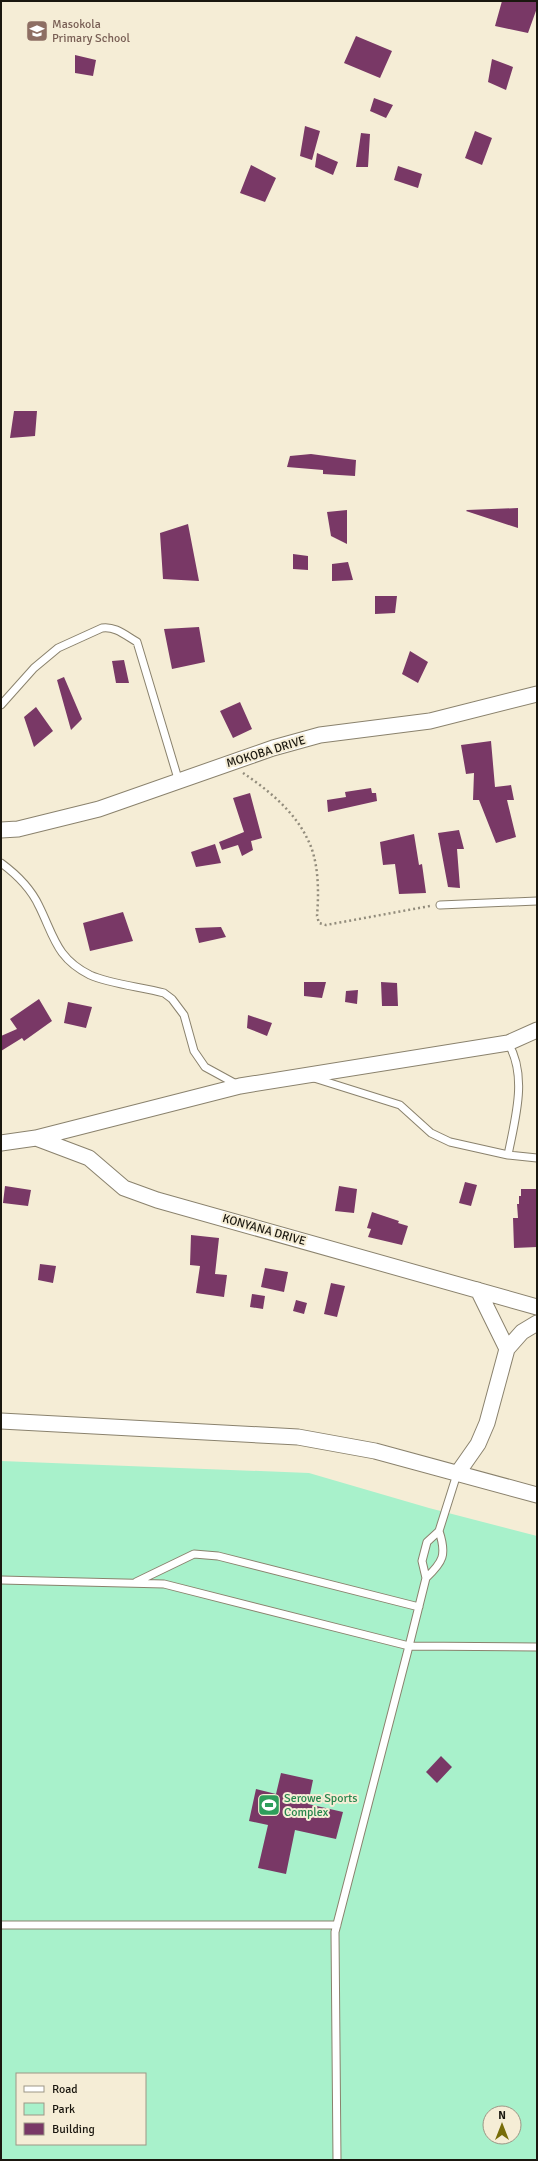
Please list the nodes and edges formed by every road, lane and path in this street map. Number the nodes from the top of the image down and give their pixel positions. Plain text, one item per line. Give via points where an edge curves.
1 (537, 694) edge
2 (1, 705) edge
3 (228, 763) junction
4 (179, 782) junction
5 (1, 830) edge
6 (1, 863) edge
7 (537, 901) edge
8 (440, 905) joint
9 (537, 1030) edge
10 (508, 1043) junction
11 (306, 1075) junction
12 (240, 1086) junction
13 (36, 1138) junction
14 (1, 1143) edge
15 (508, 1155) junction
16 (537, 1158) edge
17 (478, 1290) junction
18 (537, 1308) edge
19 (537, 1323) edge
20 (506, 1349) junction
21 (1, 1421) edge
22 (457, 1474) junction
23 (537, 1495) edge
24 (439, 1531) junction
25 (426, 1578) junction
26 (1, 1580) edge
27 (134, 1583) junction
28 (419, 1607) junction
29 (409, 1646) junction
30 (537, 1647) edge
31 (1, 1926) edge
32 (337, 1926) junction
33 (337, 2160) edge

1 - 3 street, MOKOBA DRIVE via 430,721 320,735
2 - 4 lane via 34,668 58,648 102,628 116,629 137,642
3 - 4 street, MOKOBA DRIVE
3 - 8 path via 273,796 308,838 316,868 319,923 326,925
4 - 5 street, MOKOBA DRIVE via 99,809 18,829
6 - 12 lane via 16,874 38,905 56,948 90,975 164,993 172,999 184,1015 194,1051 205,1067
7 - 8 lane
9 - 10 street
10 - 11 street
10 - 15 lane via 515,1054 518,1071 515,1121
11 - 12 street
11 - 15 lane via 400,1105 431,1133 450,1142
12 - 13 street
13 - 14 street, KONYANA DRIVE
13 - 17 street, KONYANA DRIVE via 89,1158 124,1188 157,1200
15 - 16 lane
17 - 18 street, KONYANA DRIVE
17 - 20 street
19 - 20 street via 522,1332
20 - 22 street via 487,1423 478,1444
21 - 22 street via 298,1437 374,1451
22 - 23 street
22 - 24 lane
24 - 25 lane via 427,1542 422,1561
24 - 25 lane via 444,1547 439,1566
25 - 28 lane
26 - 27 lane
27 - 28 lane via 194,1554 218,1556
27 - 29 lane via 164,1584
28 - 29 lane
29 - 30 lane
29 - 32 lane
31 - 32 lane
32 - 33 lane

